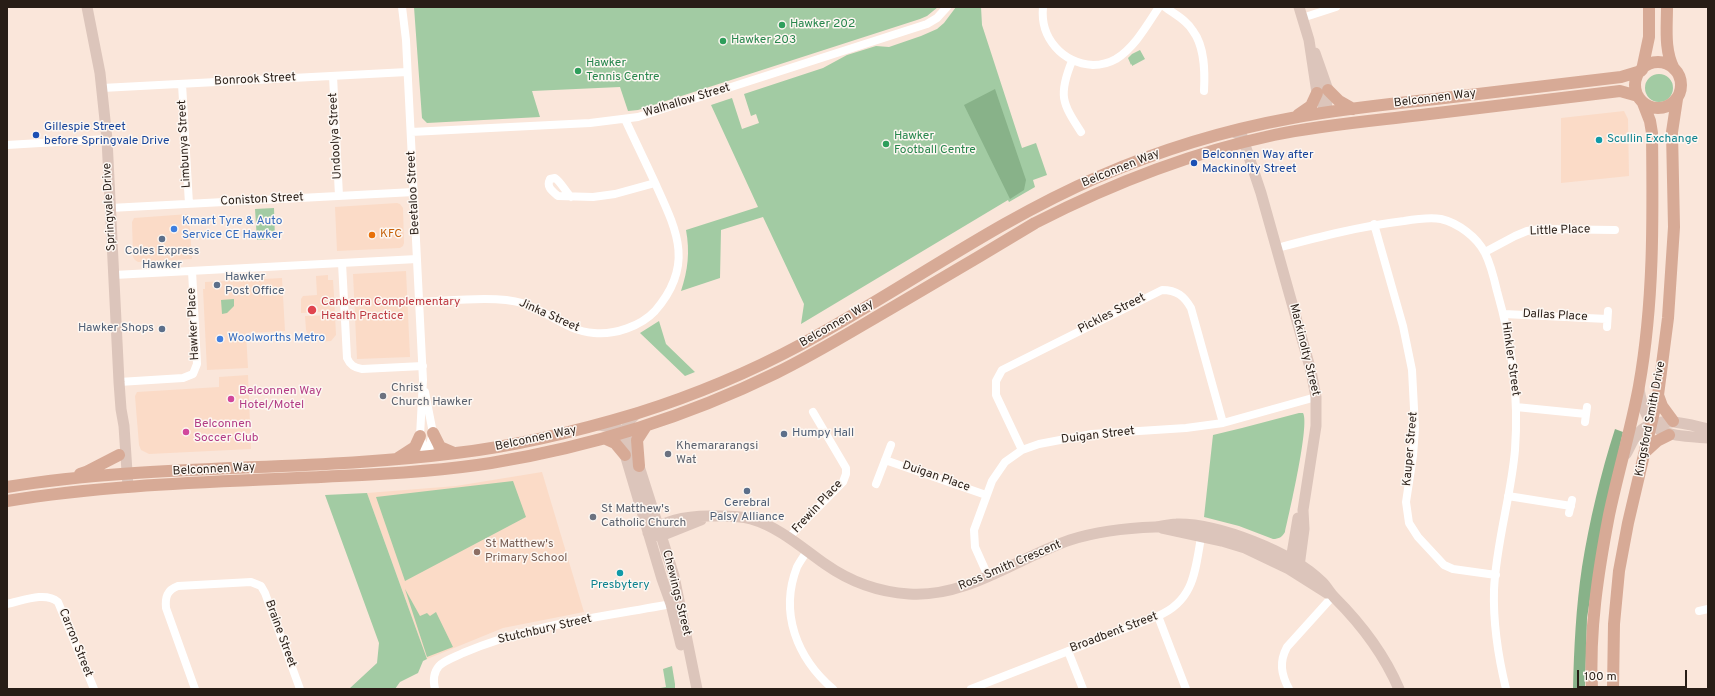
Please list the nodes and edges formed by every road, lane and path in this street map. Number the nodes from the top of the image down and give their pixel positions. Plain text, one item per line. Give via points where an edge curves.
1 (86, 7) edge
2 (402, 7) edge
3 (947, 7) edge
4 (1043, 7) edge
5 (1159, 7) edge
6 (1164, 7) edge
7 (1336, 7) edge
8 (1649, 7) edge
9 (1667, 7) edge
10 (1300, 12) edge
11 (1072, 61) junction
12 (1674, 69) junction
13 (1641, 70) junction
14 (407, 72) junction
15 (333, 76) junction
16 (182, 84) junction
17 (1566, 84) junction
18 (102, 88) junction
19 (1204, 91) dead end
20 (1323, 91) junction
21 (1568, 98) junction
22 (1677, 99) junction
23 (1422, 100) junction
24 (1641, 100) junction
25 (1353, 109) junction
26 (1326, 112) junction
27 (1423, 115) junction
28 (1295, 117) junction
29 (625, 119) junction
30 (1346, 124) junction
31 (1258, 125) junction
32 (1309, 129) junction
33 (1232, 131) junction
34 (410, 132) junction
35 (1081, 132) dead end
36 (107, 139) junction
37 (1248, 142) junction
38 (7, 145) edge
39 (655, 183) junction
40 (414, 192) junction
41 (339, 196) junction
42 (571, 196) dead end
43 (188, 204) junction
44 (110, 208) junction
45 (1029, 211) junction
46 (1035, 224) junction
47 (1374, 224) junction
48 (1615, 230) dead end
49 (1277, 248) junction
50 (1485, 252) junction
51 (417, 259) junction
52 (342, 263) junction
53 (192, 271) junction
54 (114, 275) junction
55 (419, 302) junction
56 (1504, 314) junction
57 (1607, 319) dead end
58 (832, 328) junction
59 (838, 339) junction
60 (422, 366) junction
61 (423, 380) junction
62 (120, 382) junction
63 (1639, 386) junction
64 (1658, 395) junction
65 (1316, 397) junction
66 (1516, 407) junction
67 (121, 409) junction
68 (813, 412) dead end
69 (637, 413) junction
70 (1586, 414) dead end
71 (1672, 421) junction
72 (1223, 422) junction
73 (595, 425) junction
74 (1652, 425) junction
75 (646, 426) junction
76 (1708, 429) edge
77 (624, 432) junction
78 (433, 433) junction
79 (1669, 435) junction
80 (420, 436) junction
81 (604, 438) junction
82 (1708, 438) edge
83 (891, 445) dead end
84 (1022, 450) junction
85 (1646, 451) junction
86 (455, 454) junction
87 (119, 455) junction
88 (625, 455) junction
89 (426, 456) junction
90 (395, 459) junction
91 (885, 460) junction
92 (1622, 464) junction
93 (639, 466) junction
94 (453, 468) junction
95 (404, 473) junction
96 (124, 474) junction
97 (41, 482) junction
98 (876, 484) dead end
99 (7, 487) edge
100 (125, 488) junction
101 (986, 495) junction
102 (1508, 496) junction
103 (7, 501) edge
104 (1570, 506) dead end
105 (1303, 510) junction
106 (660, 531) junction
107 (1202, 531) junction
108 (648, 533) junction
109 (789, 538) junction
110 (1294, 540) junction
111 (1270, 548) junction
112 (807, 551) junction
113 (1295, 567) junction
114 (1496, 574) junction
115 (988, 576) junction
116 (1333, 596) junction
117 (675, 603) junction
118 (7, 604) edge
119 (1708, 609) edge
120 (1699, 611) dead end
121 (1158, 616) junction
122 (1068, 651) junction
123 (693, 688) edge
124 (974, 688) edge
125 (94, 689) edge
126 (195, 689) edge
127 (300, 689) edge
128 (436, 689) edge
129 (833, 689) edge
130 (1083, 689) edge
131 (1186, 689) edge
132 (1289, 689) edge
133 (1399, 689) edge
134 (1506, 689) edge
135 (1592, 689) edge
136 (1613, 689) edge

1 - 18 street, Springvale Drive
2 - 14 street, Beetaloo Street
3 - 29 street, Walhallow Street via 927,24 663,110
4 - 11 street via 1044,26 1048,37 1058,51
5 - 11 street via 1132,44 1114,60 1097,65
6 - 19 street via 1194,31 1203,63
7 - 10 street
8 - 13 main road via 1649,37
9 - 12 main road via 1667,49
10 - 20 street
11 - 35 street via 1063,89 1069,113
12 - 13 main road via 1660,63 1648,65
12 - 22 main road via 1681,84
13 - 17 main road, Belconnen Way via 1621,77
13 - 24 main road via 1636,83
14 - 15 street, Bonrook Street
14 - 34 street, Beetaloo Street
15 - 16 street, Bonrook Street
15 - 41 street, Undoolya Street
16 - 18 street, Bonrook Street
16 - 43 street, Limbunya Street
17 - 21 main road
17 - 23 main road, Belconnen Way
18 - 36 street, Springvale Drive
20 - 25 main road
20 - 26 street
20 - 28 main road via 1311,106
21 - 24 main road, Belconnen Way via 1620,92
21 - 27 main road, Belconnen Way
22 - 24 main road via 1669,106 1660,108 1651,107
22 - 64 main road, Kingsford Smith Drive via 1672,132 1672,279
23 - 25 main road, Belconnen Way
23 - 27 main road
24 - 63 main road, Kingsford Smith Drive via 1650,120 1652,133 1653,223 1652,269
25 - 26 main road, Belconnen Way
26 - 28 main road, Belconnen Way
26 - 30 main road
26 - 32 main road
27 - 30 main road, Belconnen Way
28 - 31 main road, Belconnen Way
29 - 34 street, Walhallow Street
29 - 39 street, Jinka Street
30 - 32 main road, Belconnen Way
31 - 33 main road, Belconnen Way
31 - 37 street
32 - 37 main road, Belconnen Way
33 - 37 street
33 - 45 main road, Belconnen Way via 1133,162
34 - 40 street, Beetaloo Street
36 - 38 street
36 - 44 street, Springvale Drive
37 - 46 main road, Belconnen Way via 1133,177
37 - 49 street, Mackinolty Street
39 - 42 street via 616,194
39 - 55 street, Jinka Street via 674,226 678,242 678,264 670,291 651,315 642,321 614,332 593,333 564,325 541,311 512,300
40 - 41 street, Coniston Street
40 - 51 street, Beetaloo Street
41 - 43 street, Coniston Street
43 - 44 street, Coniston Street
44 - 54 street, Springvale Drive
45 - 46 main road
45 - 58 main road, Belconnen Way
46 - 59 main road, Belconnen Way
47 - 49 street, Hinkler Street
47 - 50 street, Hinkler Street via 1442,219 1466,231
47 - 114 street, Kauper Street via 1403,326 1412,370 1415,428 1406,502 1409,523 1418,537 1444,565 1452,569
48 - 50 street, Little Place via 1527,231
49 - 65 street, Mackinolty Street
50 - 56 street, Hinkler Street
51 - 52 street, Hawker Place
51 - 55 street, Beetaloo Street
52 - 53 street, Hawker Place
52 - 60 street via 349,362 356,369
53 - 54 street, Hawker Place
53 - 62 street, Hawker Place via 197,364 193,374 183,378
54 - 62 street, Springvale Drive
55 - 60 street, Beetaloo Street
56 - 57 street, Dallas Place
56 - 66 street, Hinkler Street via 1512,360
58 - 59 main road
58 - 69 main road, Belconnen Way via 752,369
59 - 75 main road, Belconnen Way via 776,373
60 - 61 street, Beetaloo Street
61 - 78 street, Beetaloo Street
61 - 80 street, Beetaloo Street
62 - 67 street, Springvale Drive
63 - 74 street via 1644,411
63 - 92 main road, Kingsford Smith Drive
64 - 71 main road
64 - 74 main road, Kingsford Smith Drive
65 - 72 street, Duigan Street
65 - 105 street, Mackinolty Street via 1316,426
66 - 70 street
66 - 102 street, Hinkler Street via 1515,451
67 - 87 street, Springvale Drive via 118,428
67 - 96 street, Springvale Drive via 124,426
68 - 109 street, Frewin Place via 846,468 846,474 843,482
69 - 73 main road, Belconnen Way
69 - 77 street via 629,421
71 - 74 street
71 - 76 street
72 - 84 street, Duigan Street via 1186,428 1092,434 1039,444
72 - 84 street, Pickles Street via 1191,308 1177,292 1162,290 1002,370 996,381 996,395
73 - 77 street via 610,426
73 - 86 main road, Belconnen Way via 524,442
74 - 79 street
74 - 85 main road, Kingsford Smith Drive
74 - 92 street via 1636,435
75 - 77 main road, Belconnen Way
75 - 93 main road via 637,440
77 - 81 main road, Belconnen Way
77 - 88 street, Chewings Street via 621,441
77 - 93 street, Chewings Street via 630,438
78 - 86 main road via 440,447
78 - 89 street, Beetaloo Street
79 - 82 street
79 - 85 main road
80 - 89 street, Beetaloo Street
80 - 90 main road via 415,447
81 - 88 main road via 615,443
81 - 94 main road, Belconnen Way via 526,457
83 - 91 street
84 - 101 street, Duigan Street via 1000,468
85 - 136 main road, Kingsford Smith Drive via 1619,571 1614,624
86 - 89 main road, Belconnen Way
87 - 96 street, Springvale Drive
87 - 97 main road via 86,472
88 - 108 street, Chewings Street
89 - 90 main road, Belconnen Way
89 - 94 main road via 433,463
89 - 95 main road via 420,466
90 - 96 main road, Belconnen Way
91 - 98 street
91 - 101 street, Duigan Place
92 - 135 main road, Kingsford Smith Drive via 1609,515 1594,615
93 - 106 street, Chewings Street
94 - 95 main road, Belconnen Way
95 - 100 main road, Belconnen Way
96 - 97 main road, Belconnen Way
96 - 100 street, Springvale Drive
97 - 99 main road, Belconnen Way
100 - 103 main road, Belconnen Way
101 - 115 street, Duigan Street via 974,530 974,538
102 - 104 street
102 - 114 street, Hinkler Street
105 - 110 street, Mackinolty Street via 1297,523
105 - 113 street, Mackinolty Street via 1304,529
106 - 108 street
106 - 109 street, Ross Smith Crescent via 711,516 733,516 752,519 770,526
106 - 117 street, Chewings Street via 674,576
107 - 111 street, Ross Smith Crescent via 1230,534
107 - 113 street, Ross Smith Crescent
107 - 115 street, Ross Smith Crescent via 1177,524 1114,530 1071,540
107 - 121 street, Broadbent Street via 1189,589 1173,609
108 - 117 street, Chewings Street via 662,579
109 - 112 street, Ross Smith Crescent
110 - 111 street via 1286,548
110 - 113 street, Mackinolty Street
111 - 113 street, Ross Smith Crescent
112 - 115 street, Ross Smith Crescent via 827,565 867,585 909,594 949,591
112 - 129 street via 798,566 793,584 790,602 792,620 800,648 809,664
113 - 116 street, Ross Smith Crescent via 1322,582
114 - 134 street, Hinkler Street via 1496,641
116 - 132 street via 1287,647 1283,655 1282,671
116 - 133 street, Ross Smith Crescent via 1369,636
117 - 123 street, Chewings Street
117 - 128 street, Stutchbury Street via 523,632 478,647 438,666 434,675
118 - 125 street, Carron Street via 44,596 58,602
119 - 120 street
121 - 122 street, Broadbent Street
121 - 131 street
122 - 124 street, Broadbent Street
122 - 130 street
126 - 127 street, Braine Street via 166,608 168,592 178,586 251,582 260,586 265,593

